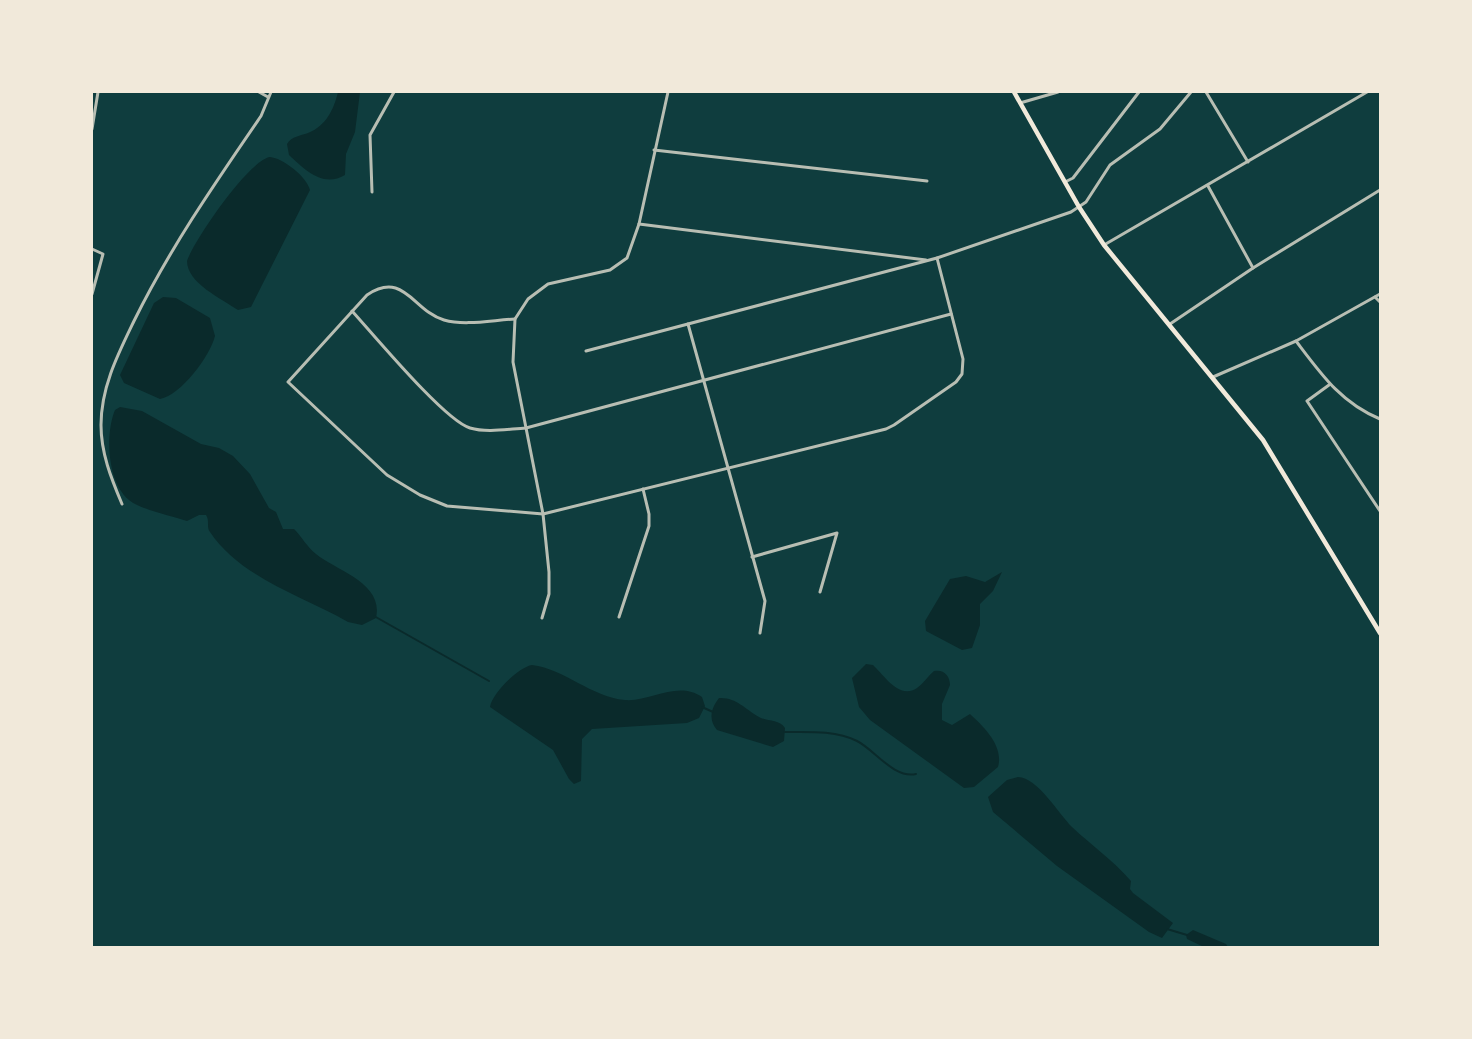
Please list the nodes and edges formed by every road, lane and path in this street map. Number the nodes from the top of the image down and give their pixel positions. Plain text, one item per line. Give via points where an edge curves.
1 (98, 92) edge
2 (259, 92) edge
3 (271, 92) edge
4 (394, 92) edge
5 (668, 92) edge
6 (1014, 92) edge
7 (1058, 92) edge
8 (1139, 92) edge
9 (1191, 92) edge
10 (1206, 92) edge
11 (1366, 92) edge
12 (268, 97) junction
13 (1020, 103) junction
14 (92, 129) edge
15 (654, 150) junction
16 (1248, 162) junction
17 (927, 181) dead end
18 (1065, 182) junction
19 (1208, 186) junction
20 (1380, 190) edge
21 (372, 192) dead end
22 (1079, 207) junction
23 (639, 224) junction
24 (1104, 245) junction
25 (92, 249) edge
26 (937, 258) junction
27 (928, 261) junction
28 (1253, 268) junction
29 (92, 294) edge
30 (1380, 294) edge
31 (1376, 297) junction
32 (1380, 302) edge
33 (352, 310) junction
34 (951, 314) junction
35 (515, 319) junction
36 (688, 324) junction
37 (1168, 326) junction
38 (1296, 341) junction
39 (586, 351) dead end
40 (1213, 377) junction
41 (704, 381) junction
42 (1329, 385) junction
43 (1380, 419) edge
44 (526, 428) junction
45 (728, 469) junction
46 (643, 489) junction
47 (122, 504) dead end
48 (1380, 511) edge
49 (543, 514) junction
50 (752, 557) junction
51 (820, 591) dead end
52 (619, 616) dead end
53 (542, 618) dead end
54 (760, 633) dead end
55 (1380, 633) edge

1 - 14 street
2 - 12 street
3 - 12 street
4 - 21 street via 370,135
5 - 15 street
6 - 13 main road
7 - 13 street
8 - 18 street via 1073,178
9 - 22 street via 1160,129 1110,165
10 - 16 street
11 - 16 street
12 - 47 street via 261,116 171,250 109,377 102,440 108,471
13 - 18 main road
15 - 17 street
15 - 23 street
16 - 19 street
18 - 22 main road
19 - 24 street
19 - 28 street
20 - 28 street
22 - 24 main road
22 - 26 street
23 - 27 street
23 - 35 street via 631,253 617,267 548,284 528,299
24 - 37 main road
25 - 29 street via 103,254
26 - 27 street
26 - 34 street
27 - 36 street
28 - 37 street
30 - 31 street
31 - 32 street
31 - 38 street
33 - 35 street via 367,295 390,286 444,320
33 - 44 street via 398,364 463,425 481,430
33 - 49 street via 288,382 387,475 420,495 447,506
34 - 41 street
34 - 45 street via 962,354 962,374 913,412 886,429
35 - 44 street via 513,362
36 - 39 street
36 - 41 street
37 - 40 main road
38 - 40 street
38 - 42 street
40 - 55 main road via 1263,440
41 - 44 street
41 - 45 street
42 - 43 street via 1354,406
42 - 48 street via 1306,401
44 - 49 street
45 - 46 street
45 - 50 street
46 - 49 street
46 - 52 street via 649,526
49 - 53 street via 549,579
50 - 51 street via 837,532
50 - 54 street via 765,601

